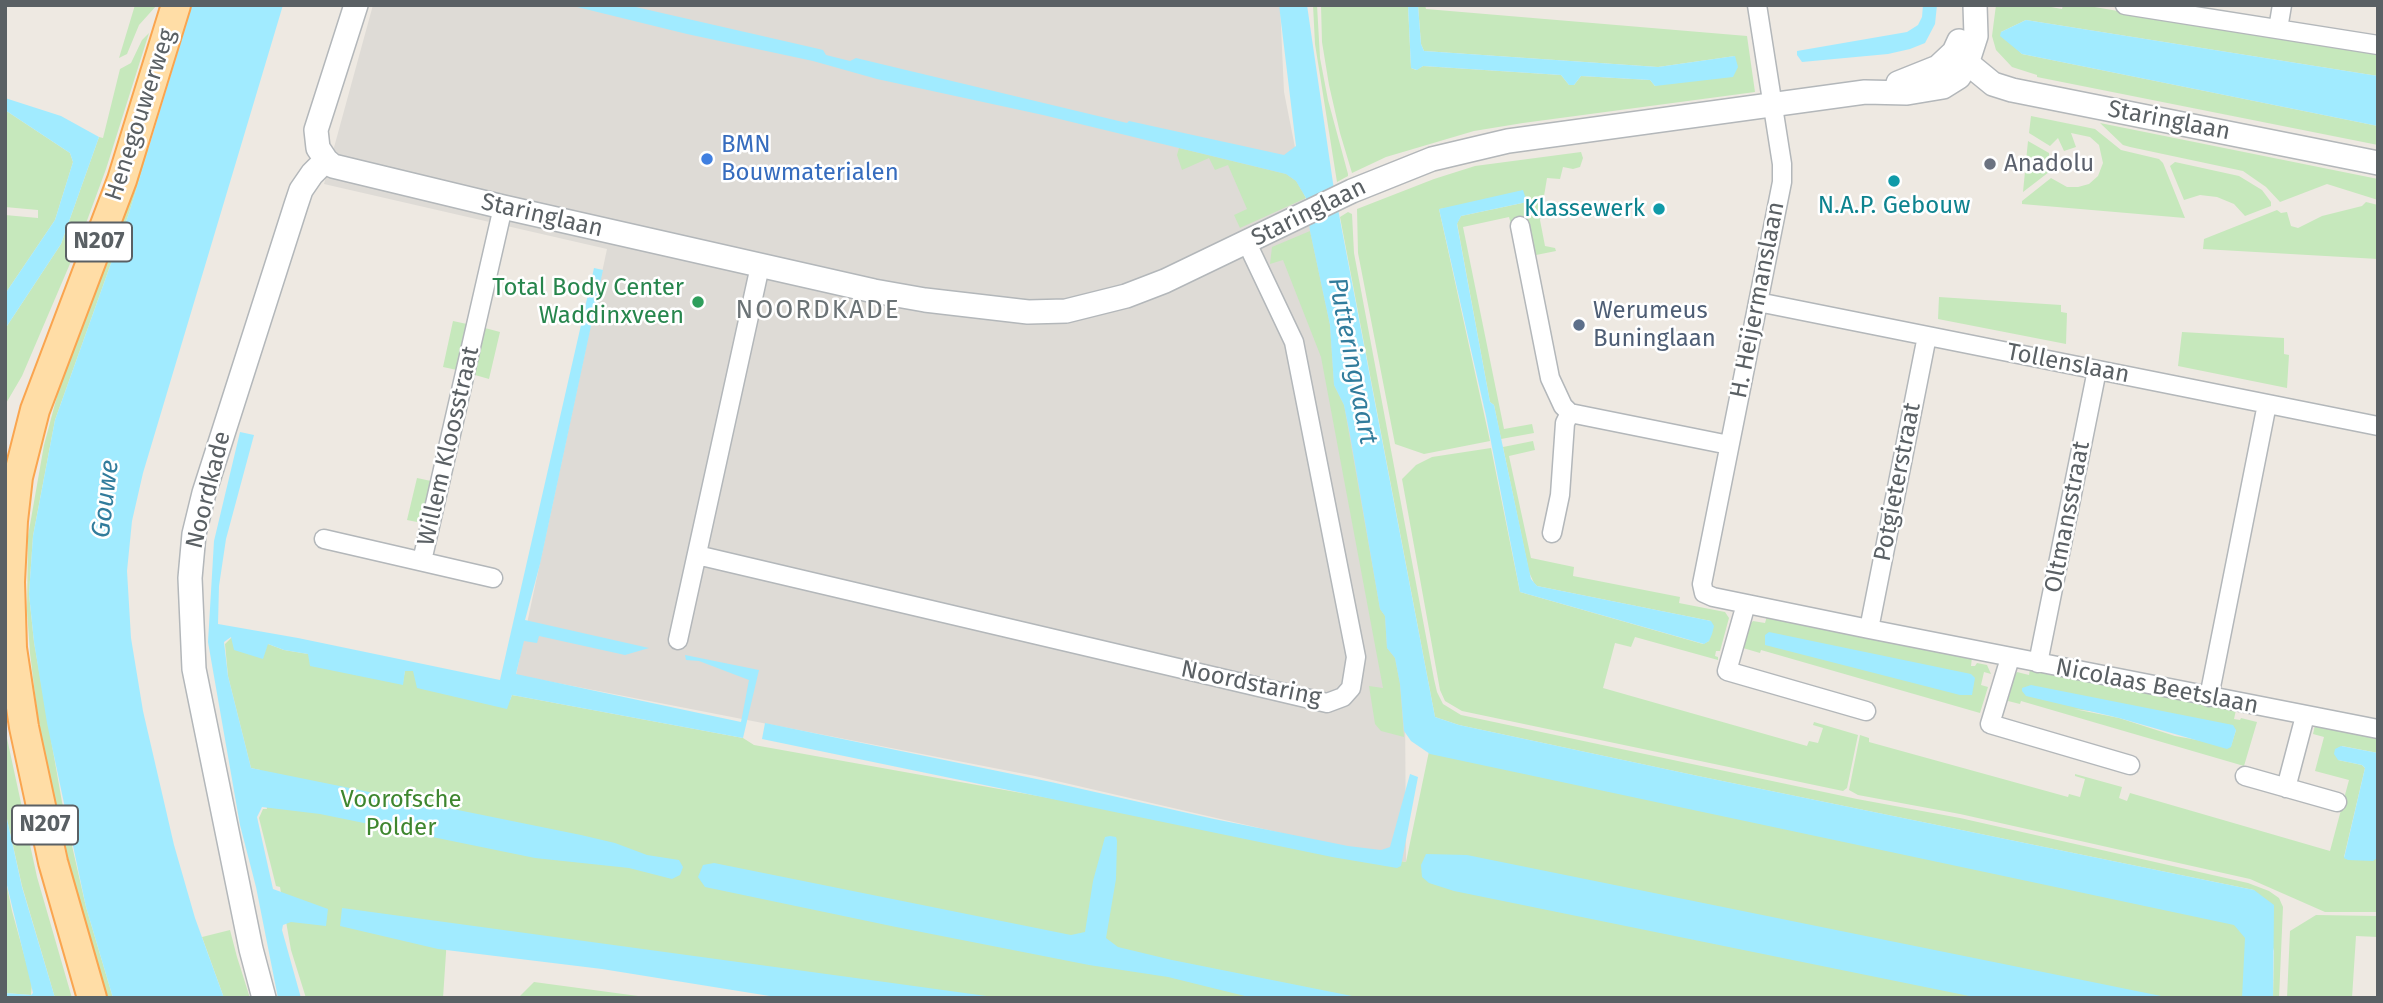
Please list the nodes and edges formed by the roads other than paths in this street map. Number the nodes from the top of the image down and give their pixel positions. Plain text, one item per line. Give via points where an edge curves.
1 (176, 5) edge
2 (356, 5) edge
3 (1758, 5) edge
4 (1974, 5) edge
5 (2125, 5) edge
6 (2282, 5) edge
7 (2278, 29) junction
8 (2378, 45) edge
9 (1961, 58) junction
10 (1773, 104) junction
11 (326, 160) junction
12 (2378, 163) edge
13 (503, 207) junction
14 (1520, 226) dead end
15 (1247, 243) junction
16 (760, 266) junction
17 (1758, 302) junction
18 (1927, 335) junction
19 (2097, 370) junction
20 (2267, 404) junction
21 (1570, 413) junction
22 (2378, 426) edge
23 (1729, 444) junction
24 (1552, 533) dead end
25 (324, 538) dead end
26 (697, 555) junction
27 (422, 561) junction
28 (493, 578) dead end
29 (1704, 593) joint
30 (1746, 604) junction
31 (1869, 629) junction
32 (678, 640) dead end
33 (2010, 657) junction
34 (2038, 663) junction
35 (2208, 697) junction
36 (1866, 711) dead end
37 (2305, 716) junction
38 (2378, 729) edge
39 (2130, 765) dead end
40 (2245, 776) dead end
41 (2286, 788) junction
42 (2337, 802) dead end
43 (92, 998) edge
44 (264, 998) edge

1 - 43 main road, Henegouwerweg / N207 via 122,180 35,410 18,477 13,521 12,648 24,727 53,862
2 - 11 street via 316,130 318,148
3 - 10 street, H. Heijermanslaan
4 - 9 street via 1976,36
5 - 7 street
6 - 7 street
7 - 8 street
9 - 10 street, Staringlaan via 1959,77 1943,87
9 - 12 street, Staringlaan via 1993,84 2012,90
10 - 15 street, Staringlaan via 1508,141 1432,159
10 - 17 street, H. Heijermanslaan via 1782,182
11 - 13 street, Staringlaan via 343,169
11 - 44 street, Noordkade via 301,190 296,205 204,493 190,578 194,669
13 - 16 street, Staringlaan
13 - 27 street, Willem Kloosstraat
14 - 21 street via 1550,378
15 - 16 street, Staringlaan via 1126,296 1066,311 1028,312 925,300
15 - 26 street, Noordstaring via 1294,342 1356,657 1351,688 1343,697 1327,703
16 - 26 street
17 - 18 street, Tollenslaan
17 - 23 street, H. Heijermanslaan
18 - 19 street, Tollenslaan
18 - 31 street, Potgieterstraat
19 - 20 street, Tollenslaan
19 - 34 street, Oltmansstraat
20 - 22 street, Tollenslaan
20 - 35 street
21 - 23 street
21 - 24 street
23 - 29 street, H. Heijermanslaan
25 - 27 street
26 - 32 street
27 - 28 street
29 - 30 street, Nicolaas Beetslaan
30 - 31 street, Nicolaas Beetslaan
30 - 36 street via 1727,671
31 - 33 street, Nicolaas Beetslaan
33 - 34 street, Nicolaas Beetslaan
33 - 39 street via 1990,724
34 - 35 street, Nicolaas Beetslaan
35 - 37 street, Nicolaas Beetslaan
37 - 38 street, Nicolaas Beetslaan
37 - 41 street
40 - 41 street
41 - 42 street

